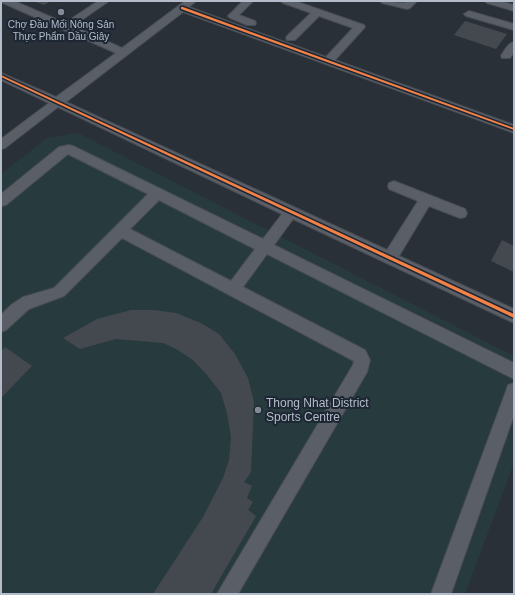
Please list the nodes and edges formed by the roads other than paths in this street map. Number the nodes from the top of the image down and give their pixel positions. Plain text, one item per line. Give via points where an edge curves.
1 (6, 1) edge
2 (104, 1) edge
3 (248, 1) edge
4 (286, 1) edge
5 (385, 1) edge
6 (412, 1) edge
7 (490, 1) edge
8 (186, 4) edge
9 (514, 8) edge
10 (318, 12) junction
11 (469, 14) dead end
12 (65, 27) junction
13 (514, 27) edge
14 (291, 38) junction
15 (514, 45) edge
16 (123, 52) junction
17 (506, 56) dead end
18 (331, 57) junction
19 (1, 76) edge
20 (57, 102) junction
21 (514, 129) edge
22 (1, 145) edge
23 (394, 186) dead end
24 (158, 193) junction
25 (426, 199) junction
26 (1, 201) edge
27 (291, 212) junction
28 (460, 213) dead end
29 (120, 230) junction
30 (265, 247) junction
31 (390, 258) junction
32 (234, 289) junction
33 (514, 316) edge
34 (1, 325) edge
35 (514, 371) edge
36 (514, 391) edge
37 (227, 594) edge
38 (441, 594) edge

1 - 12 street
2 - 12 street
3 - 14 street via 233,16
4 - 10 street
5 - 6 street via 404,6
7 - 9 street
8 - 16 street
8 - 18 street
10 - 14 street
10 - 18 street via 360,27
11 - 13 street
12 - 16 street
14 - 18 street
15 - 17 street
16 - 20 street
18 - 21 street
19 - 20 street
20 - 22 street
20 - 27 street
23 - 25 street
24 - 26 street via 69,149 62,150
24 - 29 street
24 - 30 street
25 - 28 street
25 - 31 street
27 - 30 street
27 - 31 street
29 - 32 street
29 - 34 street via 59,292 20,306
30 - 32 street
30 - 35 street
31 - 33 street
32 - 37 street via 359,355 362,360 361,367
36 - 38 street

